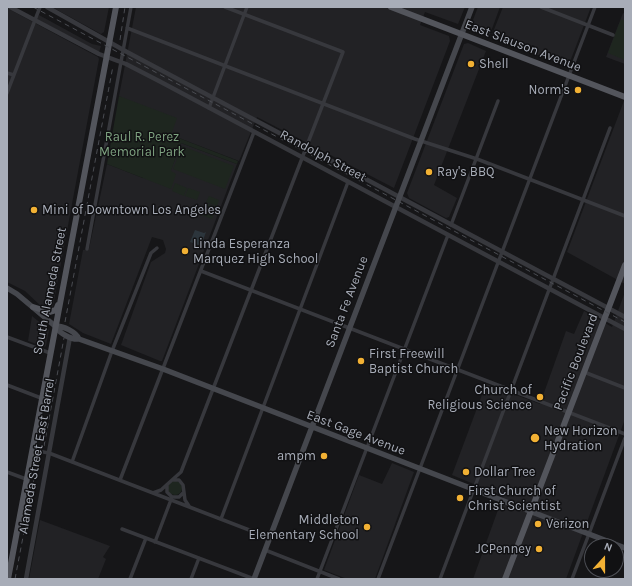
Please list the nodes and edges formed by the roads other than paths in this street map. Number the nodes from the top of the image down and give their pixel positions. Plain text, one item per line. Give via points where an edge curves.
1 (10, 7) edge
2 (40, 7) edge
3 (47, 7) edge
4 (116, 7) edge
5 (131, 7) edge
6 (225, 7) edge
7 (247, 7) edge
8 (391, 7) edge
9 (472, 7) edge
10 (541, 7) edge
11 (595, 7) edge
12 (244, 14) junction
13 (35, 20) junction
14 (588, 25) junction
15 (127, 28) junction
16 (462, 34) junction
17 (613, 35) dead end
18 (109, 42) junction
19 (123, 50) junction
20 (106, 57) junction
21 (121, 62) junction
22 (224, 66) junction
23 (7, 73) edge
24 (14, 75) junction
25 (569, 75) junction
26 (7, 93) edge
27 (625, 97) edge
28 (212, 98) junction
29 (498, 101) dead end
30 (323, 104) junction
31 (209, 108) junction
32 (610, 128) dead end
33 (254, 132) junction
34 (420, 140) junction
35 (306, 147) junction
36 (302, 157) junction
37 (477, 159) junction
38 (530, 179) junction
39 (348, 182) junction
40 (400, 197) junction
41 (583, 200) junction
42 (395, 208) junction
43 (625, 216) edge
44 (451, 225) junction
45 (448, 235) junction
46 (157, 248) dead end
47 (87, 249) dead end
48 (503, 251) junction
49 (498, 262) junction
50 (625, 265) edge
51 (200, 271) junction
52 (554, 279) junction
53 (7, 288) edge
54 (251, 290) junction
55 (550, 290) junction
56 (60, 300) junction
57 (33, 307) junction
58 (608, 308) junction
59 (299, 309) junction
60 (625, 317) edge
61 (604, 318) junction
62 (57, 328) junction
63 (349, 328) junction
64 (625, 329) edge
65 (68, 334) junction
66 (7, 337) edge
67 (404, 349) junction
68 (112, 351) junction
69 (50, 353) junction
70 (163, 369) junction
71 (457, 370) junction
72 (584, 372) junction
73 (7, 385) edge
74 (625, 388) edge
75 (213, 389) junction
76 (511, 390) junction
77 (41, 398) junction
78 (262, 408) junction
79 (569, 413) junction
80 (312, 428) junction
81 (625, 434) edge
82 (625, 438) edge
83 (366, 448) junction
84 (32, 450) junction
85 (49, 453) junction
86 (72, 462) junction
87 (420, 469) junction
88 (7, 472) edge
89 (181, 472) junction
90 (26, 479) junction
91 (120, 480) junction
92 (172, 480) junction
93 (167, 485) junction
94 (183, 485) junction
95 (473, 490) junction
96 (184, 492) junction
97 (152, 493) junction
98 (171, 498) junction
99 (189, 507) junction
100 (531, 512) junction
101 (220, 519) junction
102 (122, 529) dead end
103 (588, 534) junction
104 (146, 538) junction
105 (270, 538) junction
106 (155, 542) junction
107 (625, 548) edge
108 (265, 550) junction
109 (199, 558) junction
110 (320, 572) junction
111 (8, 579) edge
112 (26, 579) edge
113 (130, 579) edge
114 (191, 579) edge
115 (254, 579) edge
116 (317, 579) edge
117 (339, 579) edge
118 (378, 579) edge
119 (440, 579) edge
120 (505, 579) edge
121 (572, 579) edge

1 - 13 street, Randolph Street
2 - 13 street
3 - 18 street, Randolph Street
4 - 18 main road, South Alameda Street
5 - 15 street
6 - 12 street
7 - 12 street
8 - 16 main road, East Slauson Avenue
9 - 16 main road, Santa Fe Avenue
10 - 14 street
11 - 14 street
12 - 22 street
12 - 30 street via 343,52
13 - 20 street, Randolph Street
13 - 24 street
14 - 17 street
14 - 25 street
15 - 19 street
15 - 22 street
16 - 25 main road, East Slauson Avenue
16 - 34 main road, Santa Fe Avenue
18 - 19 street, Randolph Street
18 - 20 main road, South Alameda Street
19 - 21 street
19 - 28 street, Randolph Street
20 - 21 street, Randolph Street
20 - 56 main road, South Alameda Street
21 - 31 street, Randolph Street
21 - 47 street
22 - 28 street
22 - 30 street
23 - 24 street
24 - 26 street
25 - 27 main road, East Slauson Avenue
25 - 38 street
28 - 31 street
28 - 35 street, Randolph Street
29 - 37 street
30 - 34 street
30 - 35 street
31 - 33 street, Randolph Street
32 - 41 street
33 - 36 street, Randolph Street
33 - 51 street
34 - 37 street
34 - 40 main road, Santa Fe Avenue
35 - 36 street
35 - 40 street, Randolph Street
36 - 39 street, Randolph Street
36 - 54 street
37 - 38 street
37 - 44 street
38 - 41 street
38 - 48 street
39 - 42 street, Randolph Street
39 - 59 street
40 - 42 main road, Santa Fe Avenue
40 - 44 street, Randolph Street
41 - 43 street
41 - 52 street
42 - 45 street, Randolph Street
42 - 63 main road, Santa Fe Avenue
44 - 48 street, Randolph Street
45 - 49 street, Randolph Street
45 - 67 street
46 - 68 street via 151,253
48 - 49 street
48 - 52 street, Randolph Street
49 - 55 street, Randolph Street
49 - 71 street
50 - 58 main road, Pacific Boulevard
51 - 54 street
51 - 70 street
52 - 55 street
52 - 58 street, Randolph Street
53 - 57 main road, East Gage Avenue
54 - 59 street
54 - 75 street
55 - 61 street, Randolph Street
55 - 76 street
56 - 57 main road via 56,310 52,312
56 - 62 main road, South Alameda Street
57 - 62 main road, East Gage Avenue
58 - 60 street, Randolph Street
58 - 61 main road, Pacific Boulevard
59 - 63 street
59 - 78 street
61 - 64 street, Randolph Street
61 - 72 main road, Pacific Boulevard
62 - 65 main road, East Gage Avenue
62 - 69 main road, South Alameda Street
63 - 67 street
63 - 80 main road, Santa Fe Avenue
65 - 68 main road, East Gage Avenue via 75,340 80,339
65 - 85 street, Alameda Street East Barrel
66 - 69 street
67 - 71 street
67 - 83 street
68 - 70 main road, East Gage Avenue
68 - 86 street
69 - 77 main road, South Alameda Street
70 - 75 main road, East Gage Avenue
70 - 91 street
71 - 76 street
71 - 87 street
72 - 74 street
72 - 79 main road, Pacific Boulevard
73 - 77 street
75 - 78 main road, East Gage Avenue
75 - 89 street
76 - 79 street
76 - 95 street
77 - 84 main road, South Alameda Street
78 - 80 main road, East Gage Avenue
78 - 101 street
79 - 81 street
79 - 100 main road, Pacific Boulevard
80 - 83 main road, East Gage Avenue
80 - 105 main road, Santa Fe Avenue
82 - 103 street
83 - 87 main road, East Gage Avenue
83 - 110 street
84 - 85 street
84 - 90 main road, South Alameda Street
85 - 86 street
85 - 112 street, Alameda Street East Barrel
86 - 91 street
87 - 95 main road, East Gage Avenue
87 - 118 street
88 - 90 street
89 - 92 street
89 - 94 street
90 - 111 main road, South Alameda Street
91 - 97 street
92 - 93 street
92 - 94 street via 179,480
93 - 97 street
93 - 98 street via 167,492
94 - 96 street
95 - 100 main road, East Gage Avenue
95 - 119 street
96 - 98 street via 179,497
96 - 99 street
97 - 98 street
98 - 99 street
98 - 106 street
99 - 101 street
100 - 103 main road, East Gage Avenue
100 - 120 main road, Pacific Boulevard
101 - 105 street
102 - 104 street
103 - 107 main road, East Gage Avenue
103 - 121 street
104 - 106 street
104 - 113 street
105 - 108 main road, Santa Fe Avenue
106 - 109 street
108 - 110 street
108 - 115 main road, Santa Fe Avenue
109 - 114 street
109 - 115 street
110 - 116 street
110 - 117 street

